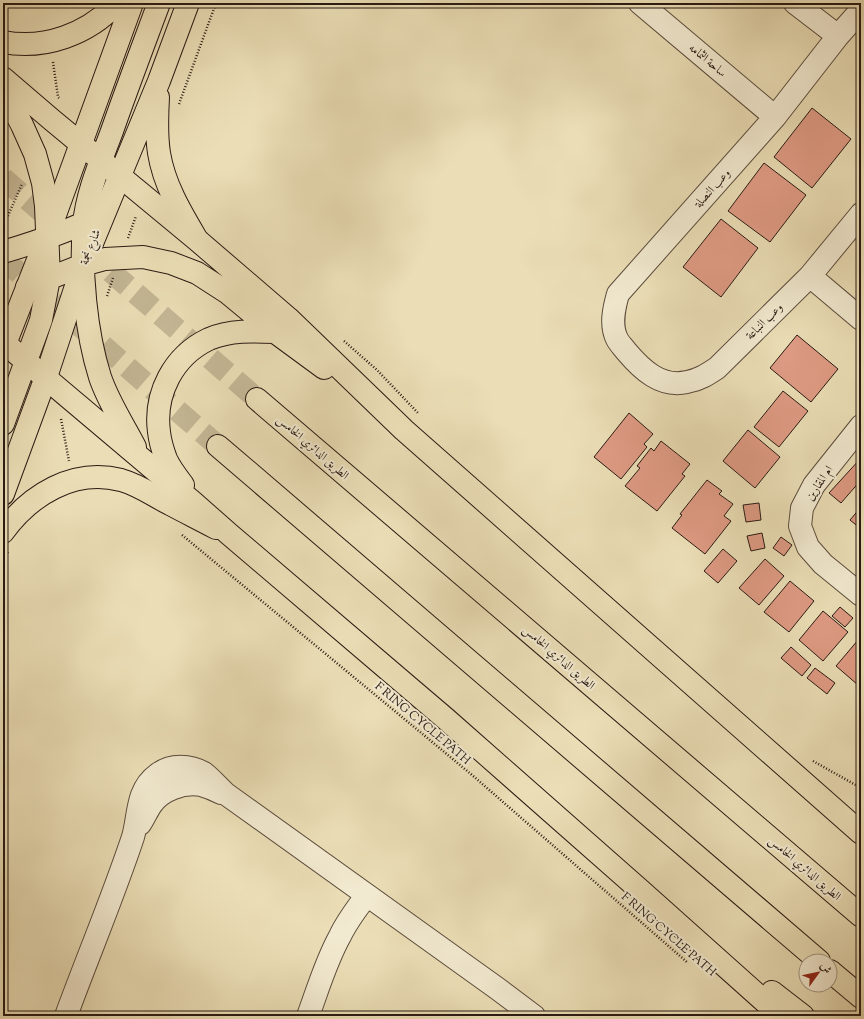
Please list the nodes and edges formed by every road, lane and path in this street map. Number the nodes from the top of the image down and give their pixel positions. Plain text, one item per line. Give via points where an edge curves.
1 (117, 3) edge
2 (132, 3) edge
3 (159, 3) edge
4 (188, 3) edge
5 (216, 3) edge
6 (640, 3) edge
7 (795, 3) edge
8 (861, 10) edge
9 (838, 36) junction
10 (3, 42) edge
11 (3, 78) edge
12 (159, 81) junction
13 (3, 89) edge
14 (179, 106) dead end
15 (775, 117) junction
16 (81, 144) junction
17 (101, 160) junction
18 (120, 175) junction
19 (144, 195) junction
20 (104, 214) junction
21 (861, 214) edge
22 (84, 223) junction
23 (47, 237) junction
24 (196, 239) junction
25 (3, 252) edge
26 (120, 257) junction
27 (83, 265) junction
28 (810, 276) junction
29 (48, 278) junction
30 (27, 287) junction
31 (106, 300) dead end
32 (861, 319) edge
33 (275, 332) junction
34 (343, 340) dead end
35 (4, 345) edge
36 (26, 361) junction
37 (645, 372) joint
38 (46, 377) junction
39 (257, 399) tunnel mouth
40 (423, 418) dead end
41 (3, 424) edge
42 (861, 426) edge
43 (404, 430) junction
44 (218, 446) tunnel mouth
45 (142, 458) junction
46 (3, 494) edge
47 (195, 504) junction
48 (3, 532) edge
49 (178, 532) dead end
50 (229, 534) junction
51 (861, 595) edge
52 (811, 760) dead end
53 (861, 788) edge
54 (861, 833) edge
55 (640, 890) junction
56 (367, 895) junction
57 (861, 916) edge
58 (810, 953) edge
59 (689, 964) dead end
60 (838, 978) edge
61 (861, 997) edge
62 (66, 1016) edge
63 (308, 1016) edge
64 (534, 1016) edge
65 (781, 1016) edge
66 (803, 1016) edge

1 - 10 main road via 97,21 50,42 30,45
2 - 16 main road
3 - 17 main road
4 - 12 main road, شارع نجمة
5 - 14 path
6 - 15 street, ساحة الثمامه
7 - 9 street
8 - 9 street, وعب النصلة
9 - 15 street, وعب النصلة
11 - 16 main road
12 - 18 main road, شارع نجمة
12 - 24 main road via 157,127 164,175
13 - 23 main road via 35,154 43,183
15 - 37 street, وعب النصلة via 618,294 613,312 617,338
16 - 17 main road
16 - 23 main road
17 - 18 main road
17 - 22 main road via 89,196
18 - 19 main road
18 - 20 main road, شارع نجمة
19 - 24 main road
19 - 26 path
20 - 22 main road
20 - 27 main road, شارع نجمة
21 - 28 street, وعب النباعة
22 - 23 main road
22 - 27 main road
23 - 25 main road
23 - 29 main road
23 - 30 main road
24 - 43 main road via 288,318
26 - 27 main road
26 - 31 path
26 - 33 main road via 143,257 171,263 197,273 228,293
27 - 29 main road
27 - 38 main road, شارع نجمة
27 - 45 main road via 90,342 100,378
28 - 32 street
28 - 37 street, وعب النباعة via 717,368 701,378 687,383 673,383 660,381
29 - 30 main road
29 - 36 main road via 41,320
30 - 35 main road
33 - 43 main road
33 - 47 main road via 248,330 209,339 188,352 163,387 158,411 159,433 167,460
34 - 40 path via 377,370
35 - 36 main road
36 - 38 main road
36 - 41 main road
38 - 45 main road
38 - 46 main road, شارع نجمة
39 - 57 main road, الطريق الدائري الخامس
42 - 51 street, ام المقارين via 814,485 802,508 800,526 808,547 823,564
43 - 54 main road
44 - 58 main road
45 - 47 main road
47 - 50 main road
48 - 50 main road via 29,503 46,491 73,480 100,477 121,480 141,488
49 - 59 path, F RING CYCLE PATH via 472,775
50 - 55 main road via 440,714
52 - 53 path
55 - 65 main road
55 - 66 main road
56 - 62 street via 226,794 201,785 179,786 169,790 152,804 134,835
56 - 63 street via 339,936
56 - 64 street
60 - 61 main road

